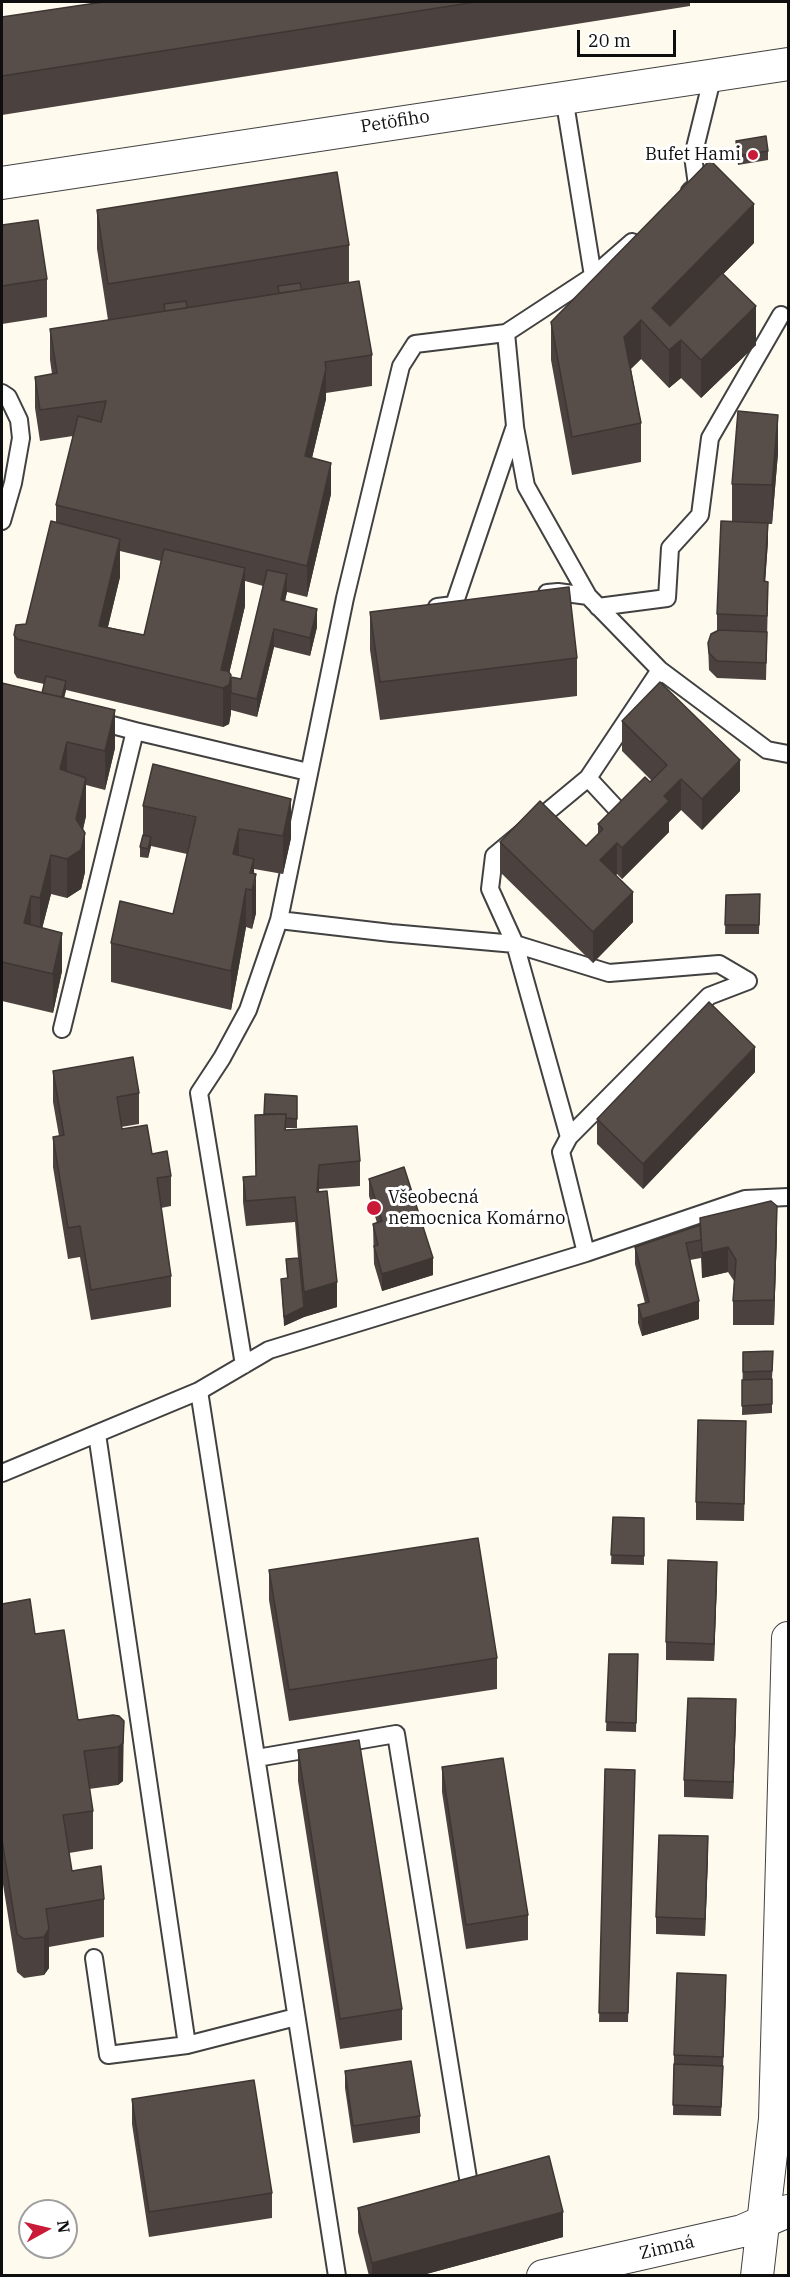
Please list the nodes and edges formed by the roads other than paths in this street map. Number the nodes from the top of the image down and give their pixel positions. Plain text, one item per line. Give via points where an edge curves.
1 (789, 64) edge
2 (713, 75) junction
3 (564, 97) junction
4 (2, 183) edge
5 (680, 200) edge
6 (645, 230) edge
7 (593, 276) junction
8 (781, 315) dead end
9 (506, 333) junction
10 (2, 393) edge
11 (515, 426) junction
12 (2, 521) edge
13 (535, 595) edge
14 (593, 601) junction
15 (477, 602) edge
16 (454, 605) junction
17 (424, 608) edge
18 (660, 670) junction
19 (82, 717) edge
20 (135, 731) junction
21 (789, 753) edge
22 (308, 772) junction
23 (588, 777) junction
24 (626, 819) edge
25 (279, 920) junction
26 (515, 944) junction
27 (62, 1029) dead end
28 (569, 1137) junction
29 (789, 1197) edge
30 (586, 1253) junction
31 (243, 1365) junction
32 (199, 1391) junction
33 (97, 1434) junction
34 (2, 1473) edge
35 (789, 1638) edge
36 (257, 1758) junction
37 (94, 1958) dead end
38 (296, 2017) junction
39 (187, 2045) junction
40 (468, 2178) edge
41 (776, 2217) edge
42 (338, 2276) edge
43 (543, 2276) edge
44 (757, 2276) edge

1 - 2 street, Petöfiho
2 - 3 street, Petöfiho
2 - 5 lane via 693,156 697,184
3 - 4 street, Petöfiho
3 - 7 lane
6 - 7 lane
7 - 9 lane
8 - 14 lane via 710,438 700,515 670,548 667,598
9 - 11 lane
9 - 22 lane via 415,344 400,366
10 - 12 lane via 19,420 21,438
11 - 14 lane via 526,486
11 - 16 lane
13 - 14 lane via 558,592
14 - 18 lane
15 - 16 lane
16 - 17 lane
18 - 21 lane via 766,750
18 - 23 lane
19 - 20 lane
20 - 22 lane
20 - 27 lane
22 - 25 lane
23 - 24 lane
23 - 26 lane via 494,856 490,889
25 - 26 lane
25 - 31 lane via 248,1010 199,1094
26 - 28 lane
26 - 28 lane via 609,973 718,964 748,981 709,996
28 - 30 lane via 561,1152
29 - 30 lane via 745,1199
30 - 31 lane via 269,1350
31 - 32 lane
32 - 33 lane
32 - 36 lane
33 - 34 lane
33 - 39 lane
35 - 41 street via 774,2119
36 - 38 lane
36 - 40 lane via 396,1734
37 - 39 lane via 108,2055
38 - 39 lane
38 - 42 lane
41 - 43 street, Zimná via 742,2231
41 - 44 street

